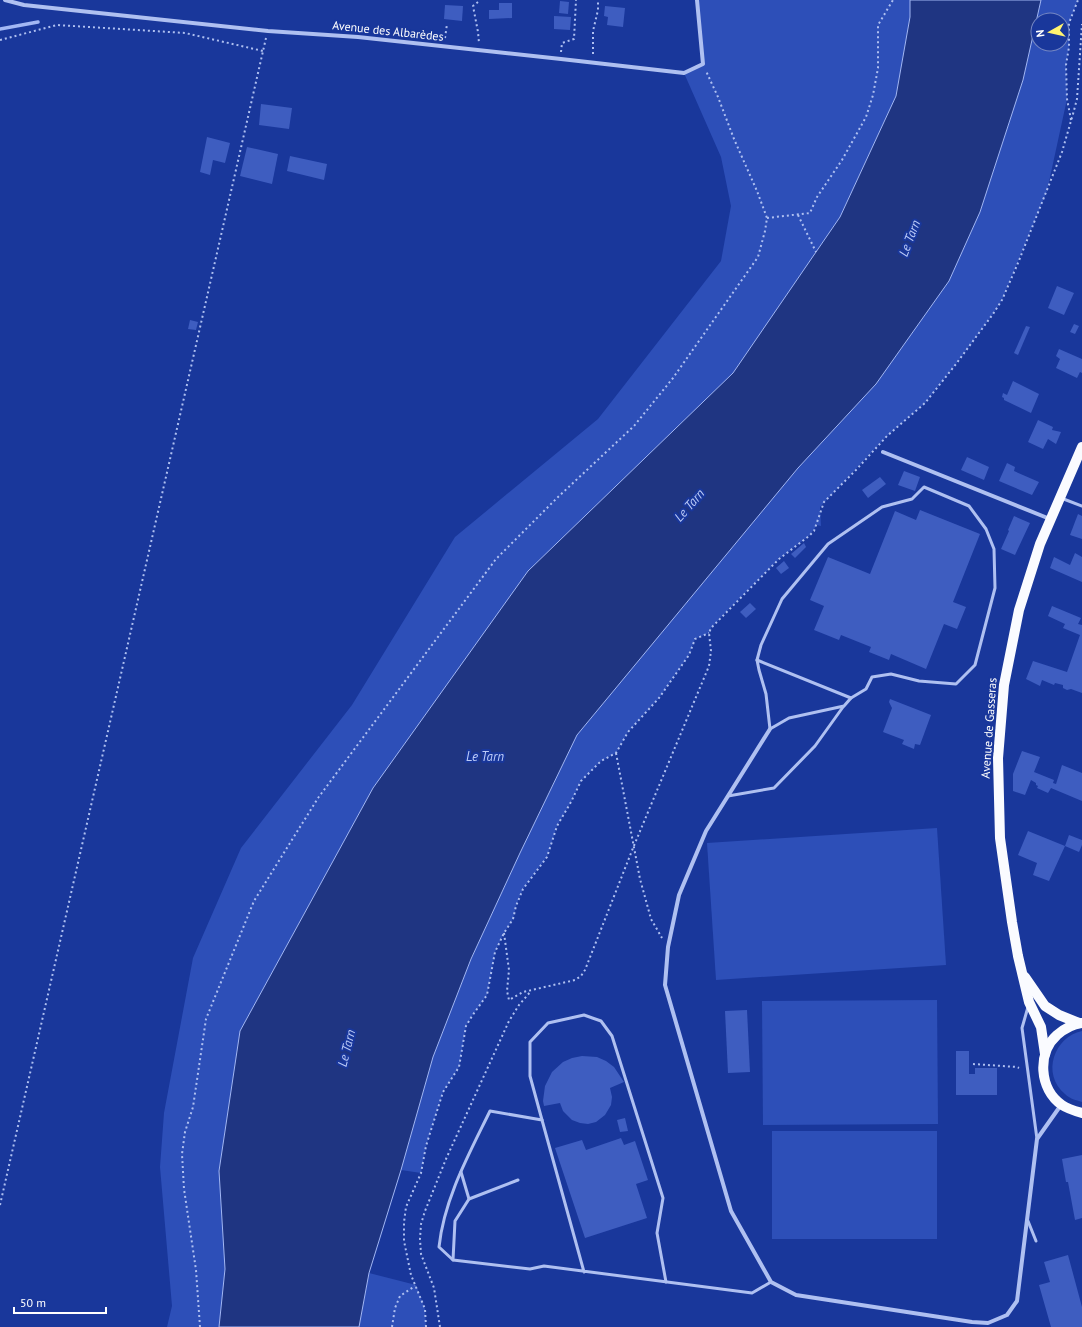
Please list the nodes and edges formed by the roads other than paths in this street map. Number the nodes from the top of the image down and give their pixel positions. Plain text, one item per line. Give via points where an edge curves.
1 (5, 0) edge
2 (697, 0) edge
3 (1082, 447) edge
4 (883, 452) dead end
5 (1060, 497) junction
6 (1082, 506) edge
7 (1050, 519) junction
8 (757, 660) junction
9 (851, 698) junction
10 (844, 706) junction
11 (770, 729) junction
12 (728, 796) junction
13 (1023, 974) junction
14 (1029, 1002) junction
15 (1081, 1023) edge
16 (1045, 1054) junction
17 (1061, 1105) junction
18 (1082, 1113) edge
19 (542, 1120) junction
20 (1037, 1139) junction
21 (461, 1172) junction
22 (518, 1180) dead end
23 (468, 1199) junction
24 (1028, 1221) junction
25 (1036, 1241) dead end
26 (453, 1260) junction
27 (584, 1272) junction
28 (666, 1282) junction
29 (771, 1282) junction

1 - 2 street, Avenue des Albarèdes via 24,5 268,31 358,37 684,74 703,64
3 - 5 main road, Avenue de Gasseras
4 - 7 street
5 - 6 lane
5 - 7 main road, Avenue de Gasseras
7 - 13 main road, Avenue de Gasseras via 1019,610 1004,685 998,758 1000,838 1012,922
8 - 9 lane
8 - 9 lane via 782,598 828,544 882,507 912,499 924,487 969,506 986,529 994,549 995,588 975,665 956,684 919,681 891,674 872,677 866,689
8 - 11 lane via 766,694
9 - 10 lane
10 - 11 lane via 789,718
10 - 12 lane via 815,746 774,788
11 - 12 street
12 - 29 street via 706,831 679,895 668,947 665,986 731,1211
13 - 14 main road, Avenue de Gasseras
13 - 15 main road, Avenue de Gasseras via 1045,1006 1059,1015
14 - 16 main road, Avenue de Gasseras via 1041,1027
14 - 20 lane via 1022,1028
15 - 16 main road via 1070,1026 1054,1038
16 - 17 main road, Avenue de Gasseras via 1045,1082
17 - 18 main road
17 - 20 street
19 - 21 lane via 490,1111
19 - 27 lane
19 - 28 lane via 530,1076 530,1042 548,1023 584,1015 601,1021 612,1036 663,1198 657,1233
20 - 24 street
21 - 23 lane
21 - 26 lane via 441,1228 439,1247
22 - 23 lane
23 - 26 lane via 455,1221
24 - 25 lane
24 - 29 street via 1017,1301 1007,1315 988,1323 796,1295
26 - 27 lane via 530,1269 544,1266
27 - 28 lane
28 - 29 lane via 752,1292

